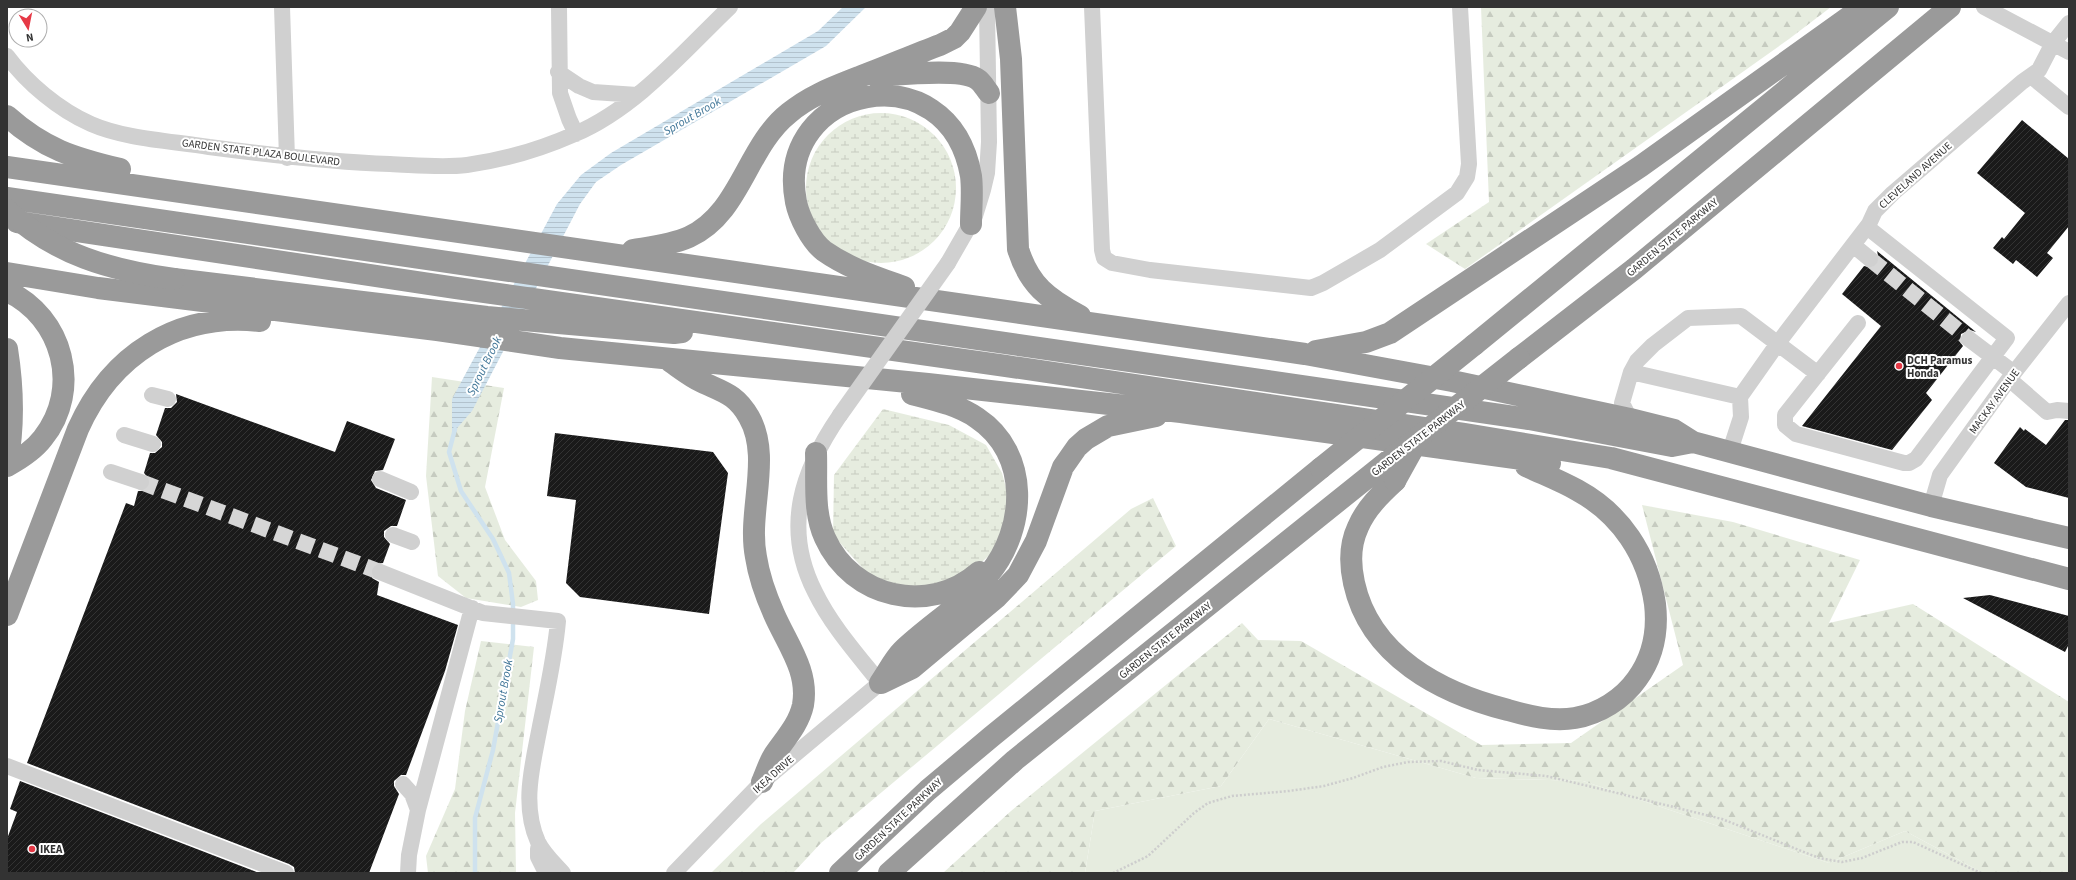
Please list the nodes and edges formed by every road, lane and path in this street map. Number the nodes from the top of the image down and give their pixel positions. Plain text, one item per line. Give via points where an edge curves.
1 (282, 7) edge
2 (559, 7) edge
3 (730, 7) edge
4 (976, 7) edge
5 (987, 7) edge
6 (1005, 7) edge
7 (1092, 7) edge
8 (1460, 7) edge
9 (1863, 7) edge
10 (1888, 7) edge
11 (1950, 7) edge
12 (1984, 7) edge
13 (2069, 23) edge
14 (2053, 43) junction
15 (2069, 52) edge
16 (7, 56) edge
17 (558, 72) junction
18 (2031, 76) junction
19 (860, 77) junction
20 (989, 93) junction
21 (637, 95) junction
22 (2069, 108) edge
23 (7, 116) edge
24 (576, 134) junction
25 (287, 158) junction
26 (7, 166) edge
27 (7, 198) edge
28 (228, 198) junction
29 (7, 210) edge
30 (7, 221) edge
31 (971, 224) junction
32 (1867, 227) junction
33 (1853, 245) junction
34 (604, 252) junction
35 (1870, 259) tunnel mouth
36 (7, 273) edge
37 (7, 291) edge
38 (948, 303) junction
39 (2069, 303) edge
40 (438, 321) junction
41 (1090, 322) junction
42 (1858, 323) dead end
43 (717, 325) junction
44 (394, 326) junction
45 (1969, 339) tunnel mouth
46 (1778, 343) junction
47 (7, 350) edge
48 (1305, 354) junction
49 (1992, 358) junction
50 (667, 360) junction
51 (1631, 372) junction
52 (1818, 374) junction
53 (837, 375) junction
54 (2011, 376) junction
55 (152, 395) dead end
56 (2069, 396) edge
57 (1740, 397) junction
58 (168, 399) dead end
59 (2063, 410) edge
60 (1181, 412) junction
61 (1630, 419) junction
62 (124, 435) dead end
63 (1420, 436) junction
64 (1693, 442) junction
65 (153, 444) dead end
66 (1730, 451) junction
67 (816, 453) junction
68 (1505, 456) junction
69 (7, 465) edge
70 (111, 472) dead end
71 (1676, 476) junction
72 (380, 479) dead end
73 (141, 482) tunnel mouth
74 (411, 492) dead end
75 (1931, 506) junction
76 (393, 535) dead end
77 (2069, 538) edge
78 (412, 542) dead end
79 (1006, 549) junction
80 (380, 572) tunnel mouth
81 (2069, 579) edge
82 (477, 610) junction
83 (7, 615) edge
84 (880, 683) junction
85 (7, 766) edge
86 (762, 782) junction
87 (403, 784) dead end
88 (418, 810) junction
89 (539, 843) junction
90 (677, 869) edge
91 (286, 873) edge
92 (408, 873) edge
93 (546, 873) edge
94 (563, 873) edge
95 (576, 873) edge
96 (662, 873) edge
97 (840, 873) edge
98 (890, 873) edge
99 (1113, 873) edge
100 (1981, 873) edge

1 - 25 street
2 - 17 street
3 - 21 street, GARDEN STATE PLAZA BOULEVARD
4 - 19 highway via 954,38
5 - 20 street
6 - 41 highway via 1010,59 1018,249 1034,283 1050,298
7 - 8 street via 1104,258 1112,263 1150,270 1311,288 1380,250 1457,193 1467,178 1469,164
9 - 48 highway via 1641,166 1390,333 1366,342
10 - 97 highway, GARDEN STATE PARKWAY, bridge via 986,742 928,790
11 - 63 highway, GARDEN STATE PARKWAY, bridge via 1634,269
12 - 14 street
13 - 14 street, CLEVELAND AVENUE
14 - 15 street
14 - 18 street, CLEVELAND AVENUE via 2039,70
16 - 25 street, GARDEN STATE PLAZA BOULEVARD via 14,66 51,99 91,124 147,138
17 - 21 street via 593,92
17 - 24 street via 560,93
18 - 22 street
18 - 32 street, CLEVELAND AVENUE via 1892,193 1875,211
19 - 20 highway via 942,73 965,75 977,79
19 - 34 highway via 807,99 788,114 769,133 755,153 729,203 710,225 688,238 663,246
20 - 31 street via 987,173
21 - 24 street, GARDEN STATE PLAZA BOULEVARD
23 - 28 highway via 51,148 72,157
24 - 25 street, GARDEN STATE PLAZA BOULEVARD via 532,151 466,165 350,163
26 - 28 highway
27 - 64 highway via 1521,418 1672,446
28 - 34 highway
29 - 40 highway, bridge via 26,227 76,256 127,272
30 - 43 highway
31 - 38 highway via 970,174 957,139 936,113 914,100 877,95 862,97 832,109 811,131 800,152 794,175 797,207 805,227 823,250 856,269
31 - 67 street, bridge via 948,263
32 - 33 street, CLEVELAND AVENUE
32 - 49 street via 2007,338
33 - 35 street
33 - 46 street, CLEVELAND AVENUE
34 - 38 highway
36 - 44 highway via 98,288
37 - 69 highway via 27,302 51,330 62,356 65,384 58,411 43,439
38 - 41 highway
39 - 54 street, MACKAY AVENUE
40 - 43 highway via 565,325 674,333
40 - 44 highway
40 - 50 highway via 560,348
41 - 48 highway
42 - 52 street
43 - 71 highway via 1464,434 1611,458
44 - 83 highway via 223,321 179,330 149,343 135,353 99,390 83,417
45 - 49 street
46 - 51 street via 1741,316 1688,318 1637,360
46 - 52 street
46 - 57 street, CLEVELAND AVENUE
47 - 69 highway via 12,422
48 - 61 highway via 1452,381
49 - 52 street via 1916,458 1909,463 1796,434 1785,425 1785,415
49 - 54 street
50 - 53 highway
50 - 86 highway via 702,382 724,390 734,398 749,418 757,440 760,461 753,521 756,557 766,595 799,663 803,683 803,705 800,715 774,756
51 - 57 street
51 - 61 street via 1622,403
53 - 60 highway
53 - 79 highway via 942,402 967,412 990,429 1007,452 1018,490 1016,518
54 - 59 street via 2047,412
54 - 75 street, MACKAY AVENUE via 1940,475
55 - 58 street
56 - 59 street
57 - 66 street via 1741,417
60 - 68 highway
60 - 84 highway via 1121,422 1108,426 1086,439 1069,456 1063,467 1033,548 1018,575 997,597 912,668
61 - 64 highway via 1674,430
62 - 65 street
63 - 68 highway, bridge via 1396,481 1371,505 1357,529 1351,559 1352,576 1360,606 1378,636 1389,648 1435,683 1477,701 1541,718 1576,718 1608,706 1629,689 1650,657 1654,642 1655,612 1647,569 1639,550 1626,532 1612,515 1596,502 1579,491
63 - 98 highway, GARDEN STATE PARKWAY, bridge via 1015,760
64 - 66 highway
66 - 75 highway
67 - 79 highway via 817,508 824,537 838,561 870,586 884,592 913,596 941,592 977,574
67 - 84 street via 806,476 799,510 799,537 805,564 814,591 828,614
68 - 71 highway via 1607,472
70 - 73 street
71 - 81 highway
72 - 74 street
75 - 77 highway
76 - 78 street
79 - 84 highway via 982,583 901,652
80 - 82 street
82 - 88 street
82 - 89 street via 558,621 556,646 529,788 530,812
84 - 86 street, IKEA DRIVE
85 - 91 street
86 - 90 street, IKEA DRIVE
87 - 88 street via 412,794
88 - 92 street
89 - 93 street via 538,857
89 - 94 street
89 - 95 street
90 - 96 street
99 - 100 path via 1148,856 1208,803 1232,796 1324,786 1383,767 1408,762 1441,761 1478,770 1546,776 1722,819 1819,858 1842,862 1862,858 1902,842 1913,842

